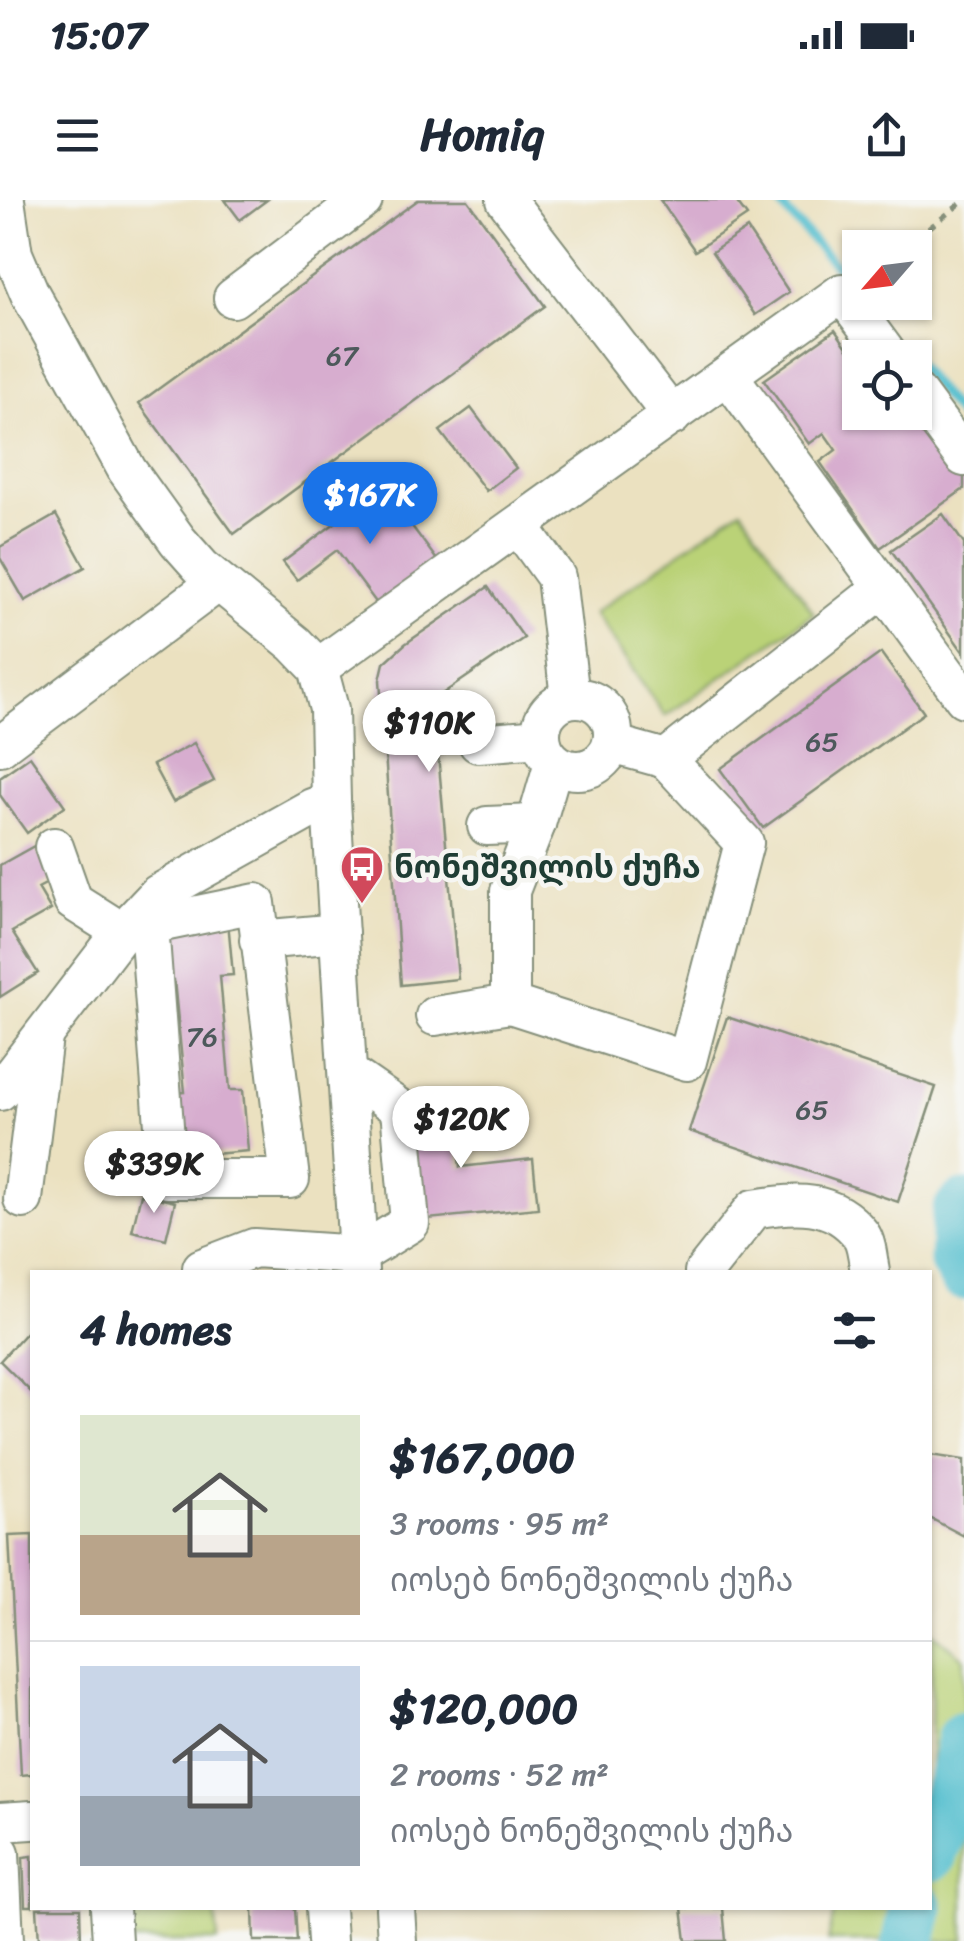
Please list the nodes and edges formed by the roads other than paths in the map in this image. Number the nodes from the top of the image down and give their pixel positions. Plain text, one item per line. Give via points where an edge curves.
1 (363, 200) edge
2 (506, 200) edge
3 (4, 209) edge
4 (232, 298) dead end
5 (877, 340) edge
6 (728, 375) junction
7 (932, 414) edge
8 (672, 416) junction
9 (964, 457) edge
10 (519, 526) junction
11 (218, 582) junction
12 (884, 588) junction
13 (318, 668) junction
14 (570, 698) junction
15 (964, 698) edge
16 (478, 743) dead end
17 (612, 744) junction
18 (0, 746) edge
19 (548, 750) junction
20 (666, 759) junction
21 (331, 801) junction
22 (536, 824) junction
23 (487, 826) dead end
24 (54, 846) dead end
25 (122, 932) junction
26 (340, 932) junction
27 (259, 940) junction
28 (510, 1004) junction
29 (435, 1016) dead end
30 (43, 1034) junction
31 (348, 1073) junction
32 (0, 1091) edge
33 (23, 1199) dead end
34 (358, 1264) edge
35 (202, 1268) dead end
36 (706, 1270) edge
37 (870, 1270) edge
38 (30, 1820) edge
39 (0, 1822) edge
40 (0, 1852) edge
41 (110, 1910) edge
42 (325, 1910) edge
43 (395, 1910) edge
44 (4, 1941) edge
45 (112, 1941) edge
46 (327, 1941) edge
47 (397, 1941) edge

1 - 4 street
2 - 8 street
3 - 11 street via 30,294 126,470 178,542
5 - 6 street via 842,293
6 - 8 street
6 - 12 street
7 - 9 street
8 - 10 street
10 - 13 street
10 - 14 street via 556,577
11 - 13 street
11 - 18 street
12 - 15 street
12 - 20 street
13 - 21 street via 328,709
14 - 17 street via 604,709
14 - 19 street via 548,712 542,725
16 - 19 street
17 - 19 street via 588,769 564,768
17 - 20 street
19 - 22 street
20 - 28 street via 744,844 687,1061
21 - 25 street via 158,894
21 - 26 street
22 - 23 street
22 - 28 street via 510,891
24 - 25 street via 73,901
25 - 30 street
26 - 27 street
26 - 31 street
27 - 27 street via 256,903 149,925 168,1178 290,1179
28 - 29 street
30 - 32 street
30 - 33 street
31 - 34 street
31 - 34 street via 400,1109 410,1222
34 - 35 street via 254,1248
36 - 37 street via 754,1209 795,1202 836,1212 863,1237
38 - 39 street
40 - 44 street
41 - 45 street
42 - 46 street
43 - 47 street

